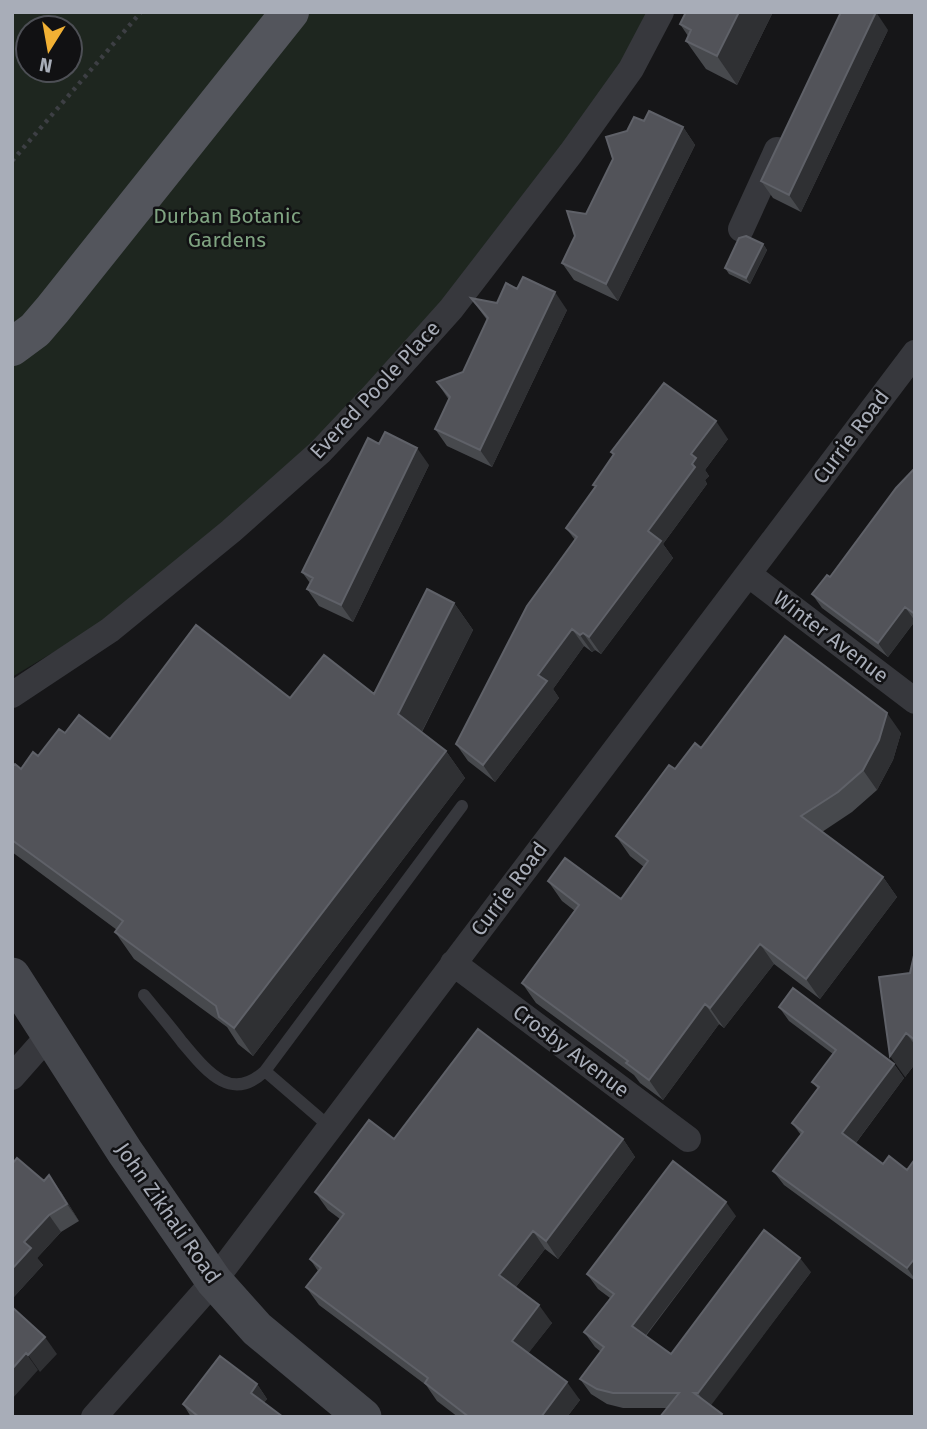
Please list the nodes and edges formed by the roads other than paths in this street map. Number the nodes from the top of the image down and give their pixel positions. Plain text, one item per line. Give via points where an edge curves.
1 (290, 12) edge
2 (661, 12) edge
3 (786, 131) edge
4 (741, 229) dead end
5 (12, 347) edge
6 (915, 353) edge
7 (748, 574) junction
8 (12, 695) edge
9 (915, 701) edge
10 (462, 806) dead end
11 (453, 963) junction
12 (12, 976) edge
13 (144, 995) dead end
14 (50, 1034) junction
15 (265, 1071) junction
16 (12, 1077) edge
17 (330, 1127) junction
18 (688, 1139) dead end
19 (214, 1282) junction
20 (94, 1417) edge
21 (363, 1417) edge

1 - 5 main road via 53,309
2 - 8 street, Evered Poole Place via 631,69 508,236 451,309 329,443 110,630
3 - 4 street
6 - 7 street, Currie Road
7 - 9 street, Winter Avenue
7 - 11 street, Currie Road
10 - 15 lane
11 - 17 street, Currie Road
11 - 18 street, Crosby Avenue
12 - 14 main road, John Zikhali Road
13 - 15 lane via 209,1073 244,1084
14 - 16 street
14 - 19 main road, John Zikhali Road
15 - 17 lane
17 - 19 street, Currie Road
19 - 20 street, Currie Road
19 - 21 main road, John Zikhali Road via 257,1329

